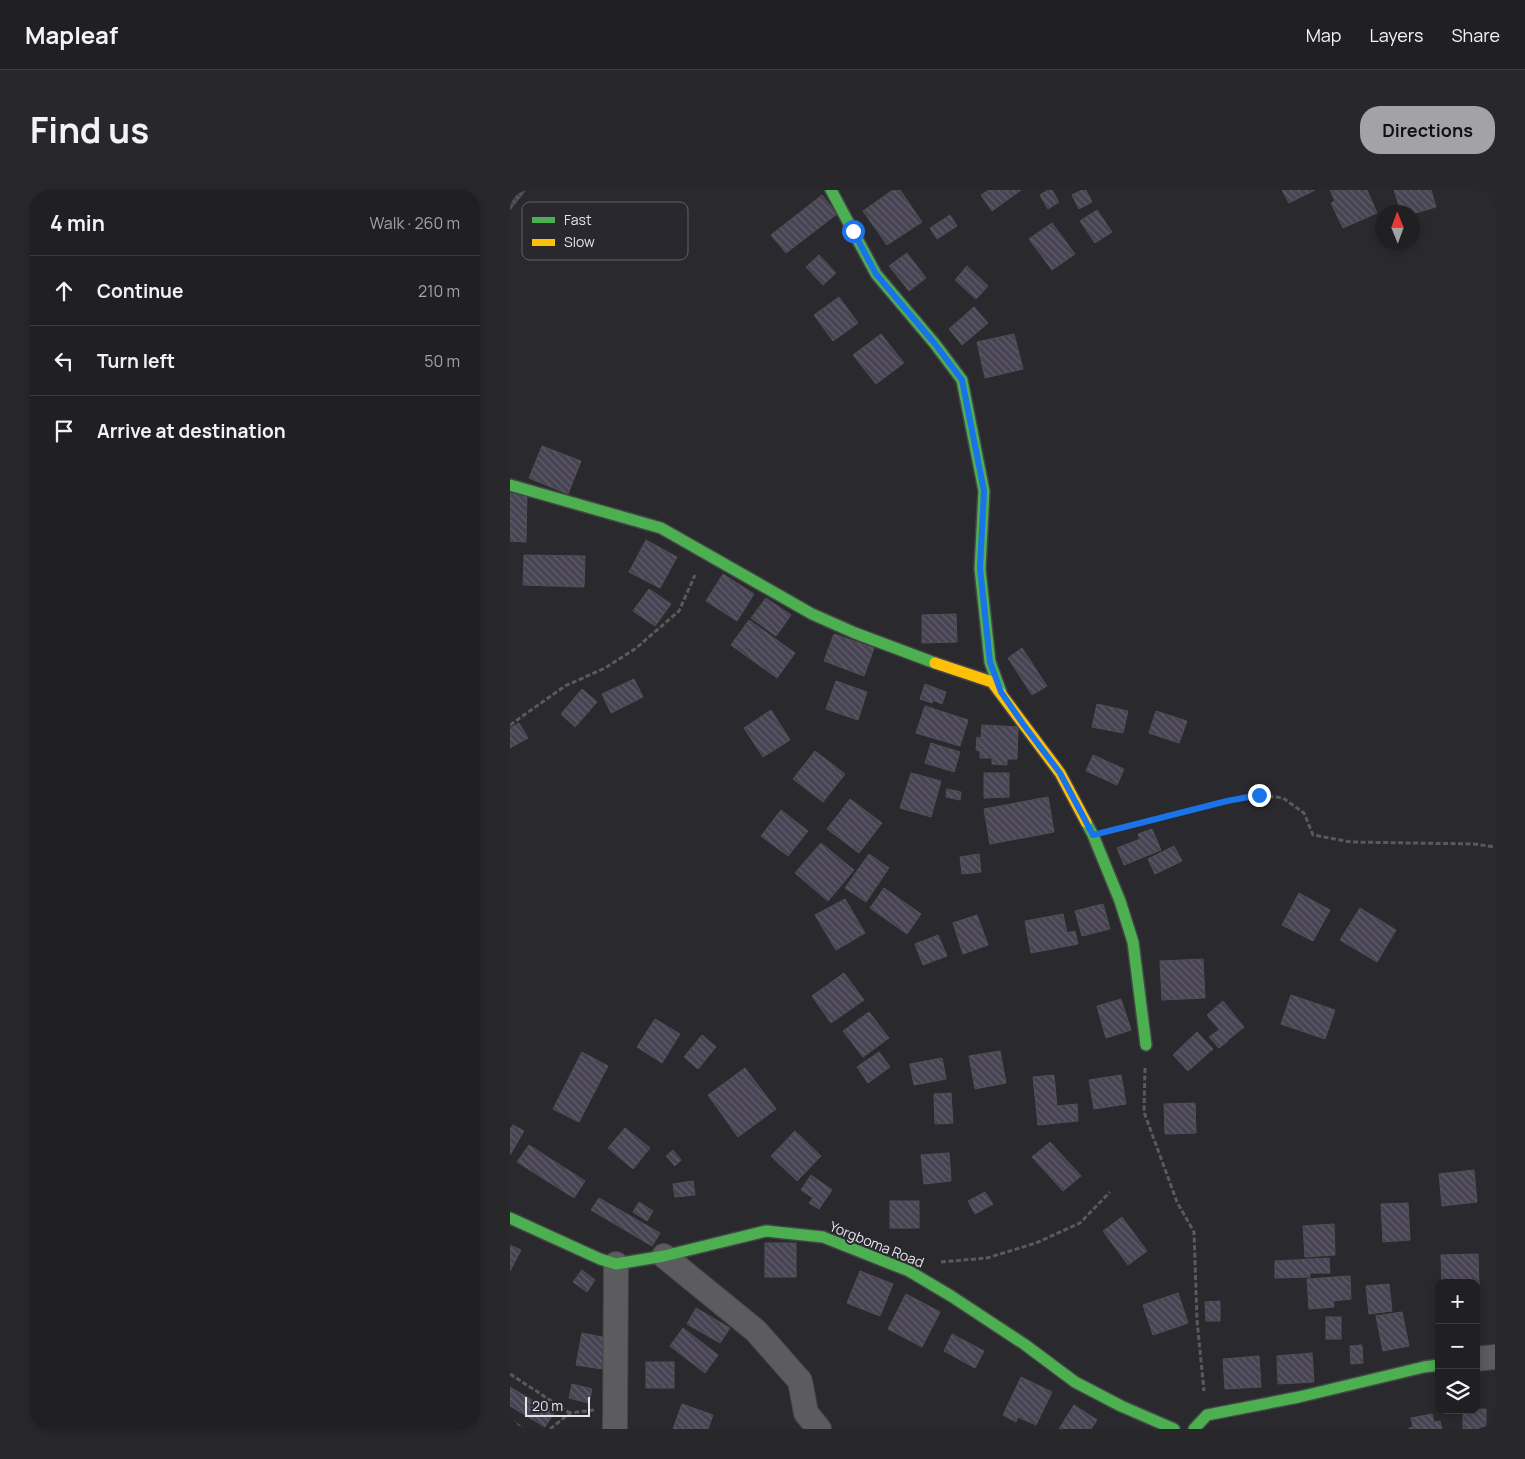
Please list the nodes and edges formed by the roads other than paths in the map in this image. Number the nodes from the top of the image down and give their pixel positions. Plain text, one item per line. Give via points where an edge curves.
1 (831, 190) edge
2 (510, 485) edge
3 (1001, 692) junction
4 (1146, 1045) road end
5 (510, 1218) edge
6 (664, 1256) junction
7 (616, 1264) junction
8 (1495, 1357) edge
9 (1480, 1359) edge
10 (1435, 1366) edge
11 (614, 1418) edge
12 (819, 1429) edge
13 (1174, 1429) edge
14 (1194, 1429) edge

1 - 3 street via 876,274 962,380 984,491 980,568 990,662
2 - 3 street via 661,528 812,614 922,659 992,682
3 - 4 street via 1060,773 1093,835 1133,942
5 - 7 street, Yorgboma Road
6 - 7 street, Yorgboma Road
6 - 12 street via 756,1331 800,1381 806,1413
6 - 13 street, Yorgboma Road via 766,1231 823,1237 909,1271 1024,1344 1075,1382
7 - 11 street
8 - 9 street
10 - 14 street via 1207,1415

